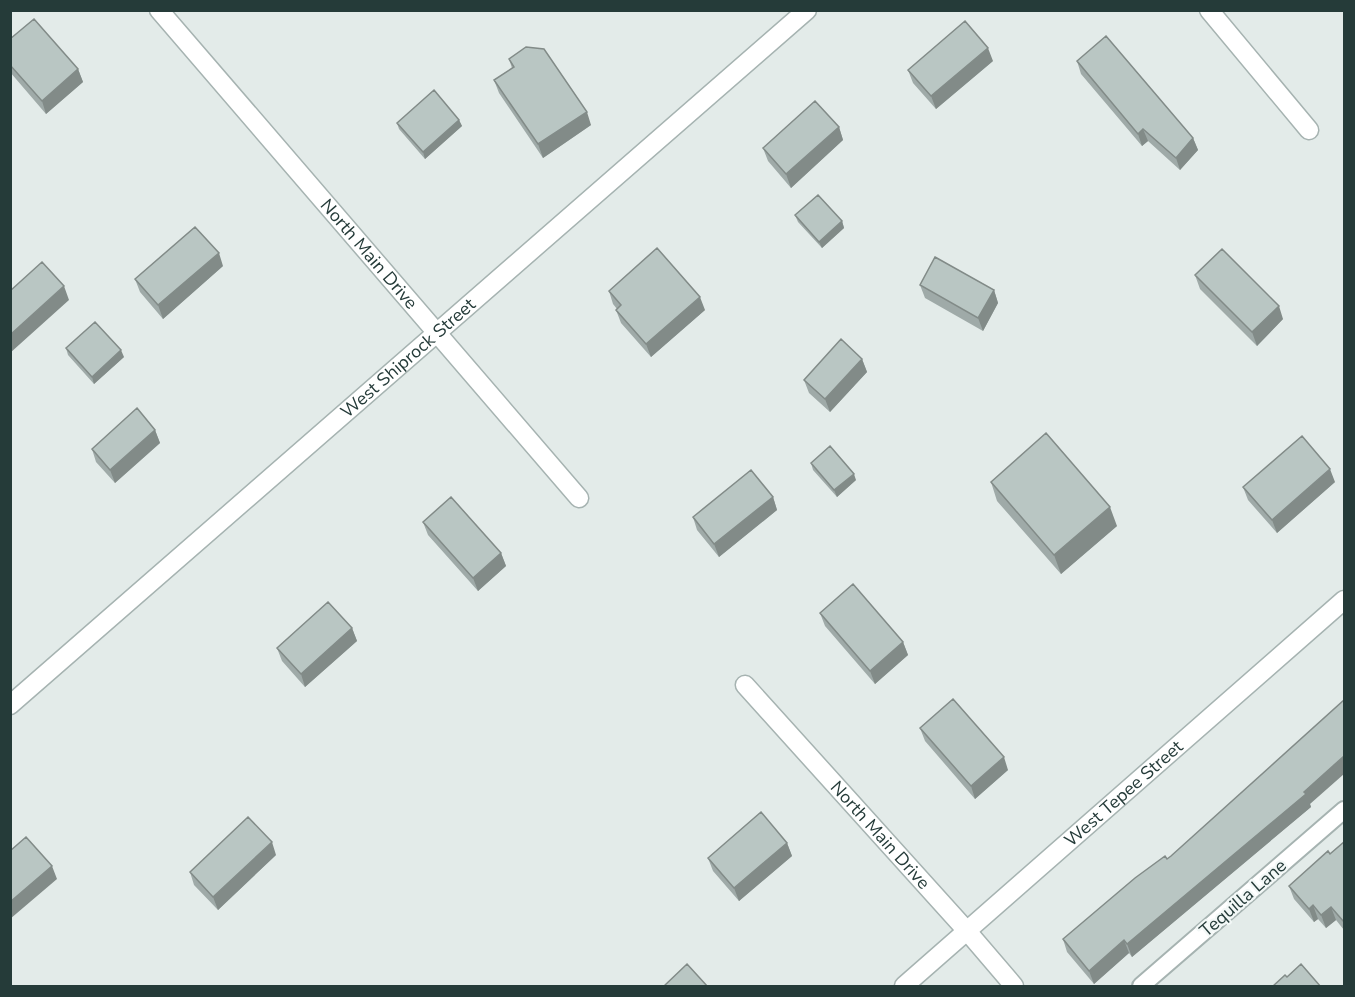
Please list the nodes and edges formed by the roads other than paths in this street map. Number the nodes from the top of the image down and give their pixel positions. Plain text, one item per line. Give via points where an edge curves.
1 (159, 10) edge
2 (807, 10) edge
3 (1209, 10) edge
4 (1309, 130) dead end
5 (437, 333) junction
6 (579, 498) dead end
7 (1344, 600) edge
8 (745, 685) dead end
9 (10, 705) edge
10 (1344, 810) edge
11 (967, 931) junction
12 (904, 987) edge
13 (1014, 987) edge
14 (1141, 987) edge

1 - 5 street, North Main Drive
2 - 5 street, West Shiprock Street
3 - 4 street
5 - 6 street, North Main Drive
5 - 9 street, West Shiprock Street
7 - 11 street, West Tepee Street
8 - 11 street, North Main Drive
10 - 14 lane, Tequilla Lane
11 - 12 street, West Tepee Street
11 - 13 street, North Main Drive

